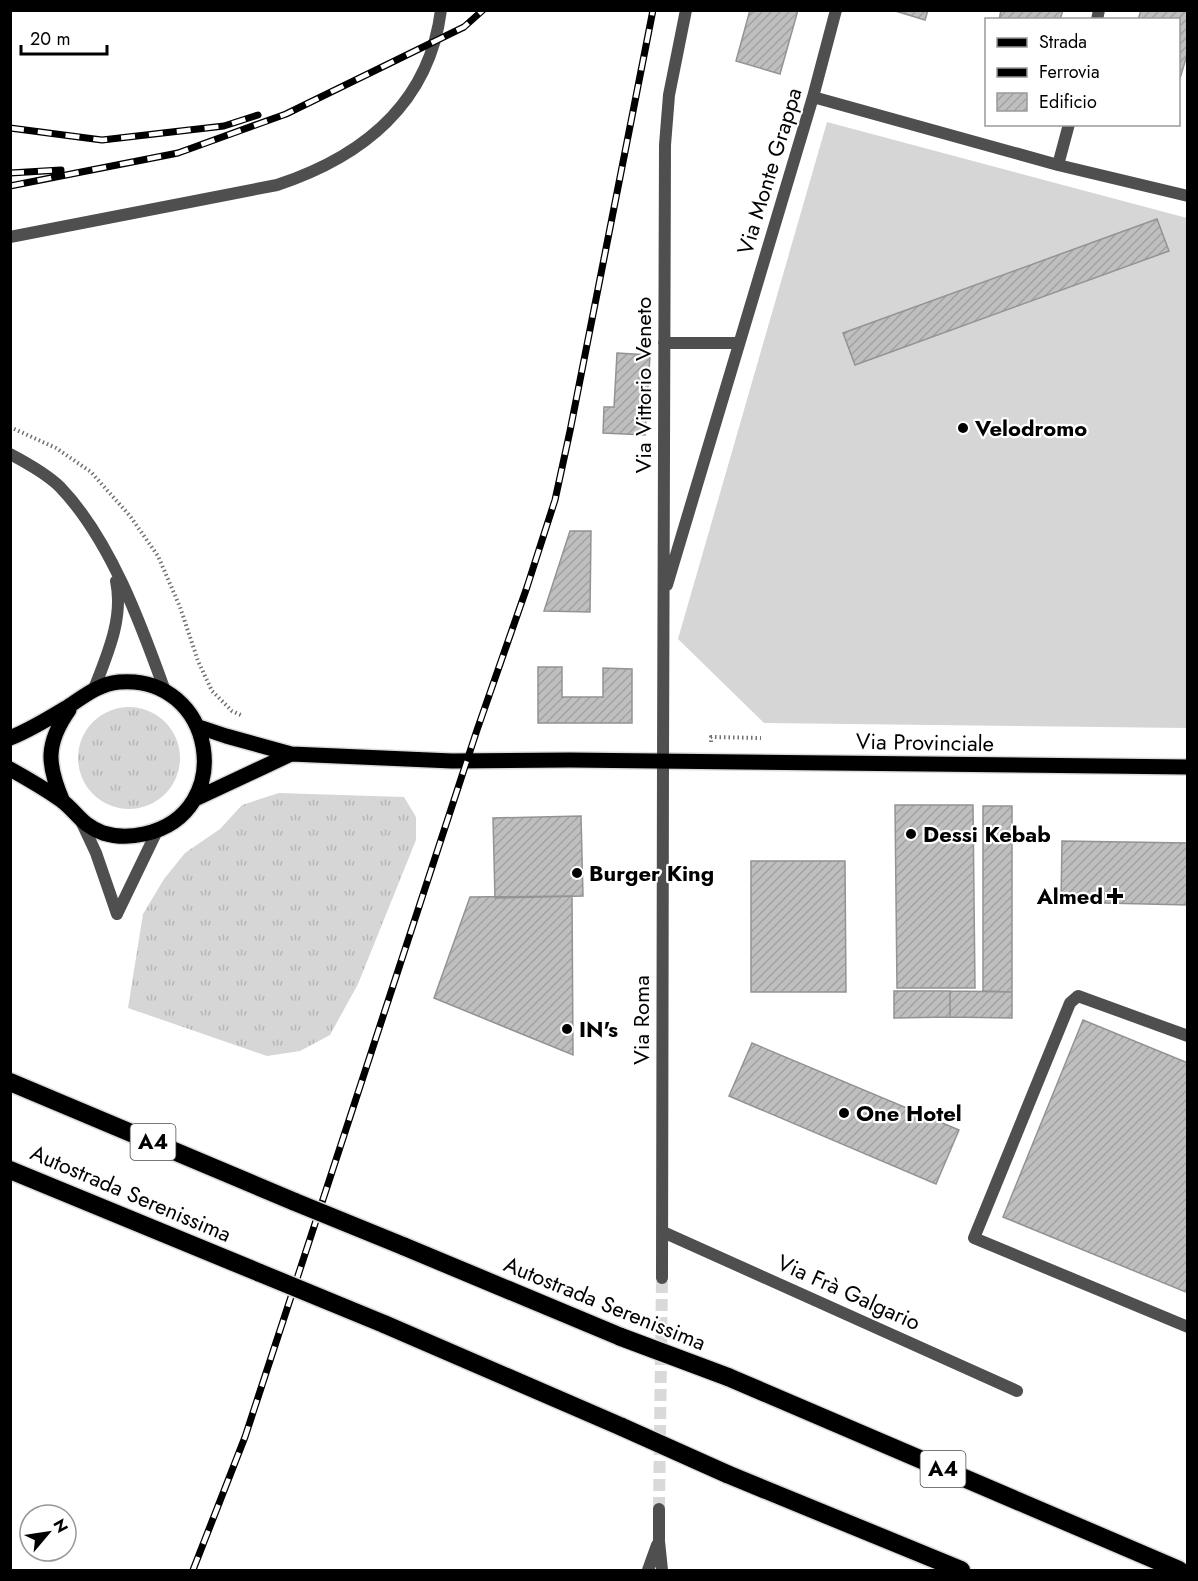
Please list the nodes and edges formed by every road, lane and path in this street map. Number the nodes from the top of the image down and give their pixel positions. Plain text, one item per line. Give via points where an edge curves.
1 (441, 10) edge
2 (686, 10) edge
3 (836, 10) edge
4 (813, 97) junction
5 (1068, 126) edge
6 (1058, 165) junction
7 (1188, 196) edge
8 (10, 237) edge
9 (664, 343) junction
10 (740, 343) junction
11 (10, 427) edge
12 (10, 454) edge
13 (107, 554) junction
14 (663, 598) junction
15 (93, 689) junction
16 (165, 691) junction
17 (72, 704) junction
18 (250, 719) dead end
19 (199, 727) junction
20 (10, 738) edge
21 (291, 754) junction
22 (663, 761) junction
23 (1188, 767) edge
24 (10, 769) edge
25 (195, 799) junction
26 (63, 802) junction
27 (81, 821) junction
28 (157, 831) junction
29 (1188, 1036) edge
30 (10, 1082) edge
31 (10, 1170) edge
32 (663, 1232) junction
33 (662, 1278) tunnel mouth
34 (1188, 1327) edge
35 (1017, 1391) dead end
36 (659, 1509) tunnel mouth
37 (659, 1541) junction
38 (1158, 1562) junction
39 (1188, 1568) edge
40 (648, 1570) edge
41 (662, 1570) edge
42 (961, 1570) edge
43 (1179, 1570) edge

1 - 8 street via 427,63 401,108 368,139 337,160 277,185
2 - 9 street, Via Vittorio Veneto via 665,128
3 - 4 street, Via Monte Grappa
4 - 6 street
4 - 10 street, Via Monte Grappa
5 - 6 street
6 - 7 street
9 - 10 street
9 - 14 street, Via Vittorio Veneto
10 - 14 street, Via Monte Grappa
11 - 18 path via 56,448 91,472 130,516 158,556 212,691 232,711
12 - 13 street via 58,485 86,517
13 - 15 street via 117,584 118,613
13 - 16 street
14 - 22 street, Via Vittorio Veneto
15 - 16 main road via 125,682
15 - 17 main road
16 - 19 main road via 185,706
17 - 20 main road
17 - 26 main road via 57,726 50,752 53,778
19 - 21 main road
19 - 25 main road via 205,751 204,776
21 - 22 main road, Via Provinciale via 452,761
21 - 25 main road
22 - 23 main road, Via Provinciale
22 - 32 street, Via Roma
24 - 26 main road
25 - 28 main road via 179,818
26 - 27 main road
27 - 28 main road via 104,833 131,837
27 - 28 street via 117,914
29 - 34 street via 1078,996 1070,1003 974,1238
30 - 38 highway, Autostrada Serenissima / A4, bridge via 621,1337 728,1377
31 - 42 highway, Autostrada Serenissima, bridge via 384,1324 727,1474
32 - 33 street, Via Roma
32 - 35 street, Via Frà Galgario
36 - 37 street
37 - 40 street
37 - 41 street
38 - 39 highway
38 - 43 highway, Autostrada Serenissima / A4

